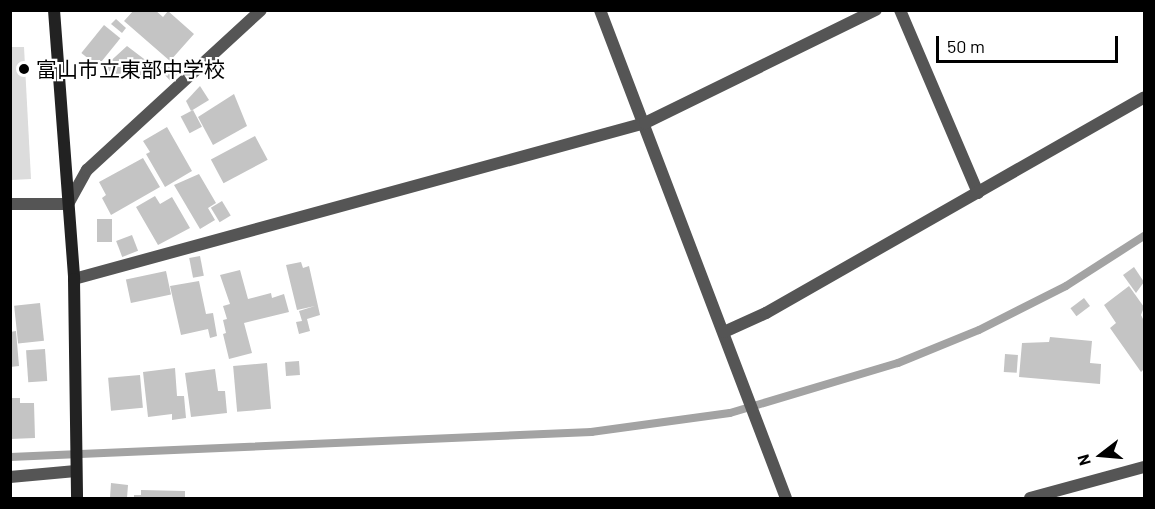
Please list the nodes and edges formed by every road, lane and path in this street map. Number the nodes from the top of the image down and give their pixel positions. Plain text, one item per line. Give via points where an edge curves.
1 (54, 10) edge
2 (261, 10) edge
3 (600, 10) edge
4 (876, 10) edge
5 (900, 10) edge
6 (1144, 97) edge
7 (645, 123) junction
8 (978, 193) junction
9 (10, 204) edge
10 (68, 204) junction
11 (74, 279) junction
12 (724, 332) junction
13 (1144, 467) edge
14 (76, 471) junction
15 (10, 477) edge
16 (77, 498) edge
17 (786, 498) edge
18 (1030, 498) edge

1 - 10 street
2 - 10 street via 87,170
3 - 7 street
4 - 7 street
5 - 8 street
6 - 8 street
7 - 11 street
7 - 12 street
8 - 12 street via 766,313
9 - 10 street
10 - 11 street
11 - 14 street
12 - 17 street
13 - 18 street
14 - 15 street
14 - 16 street

